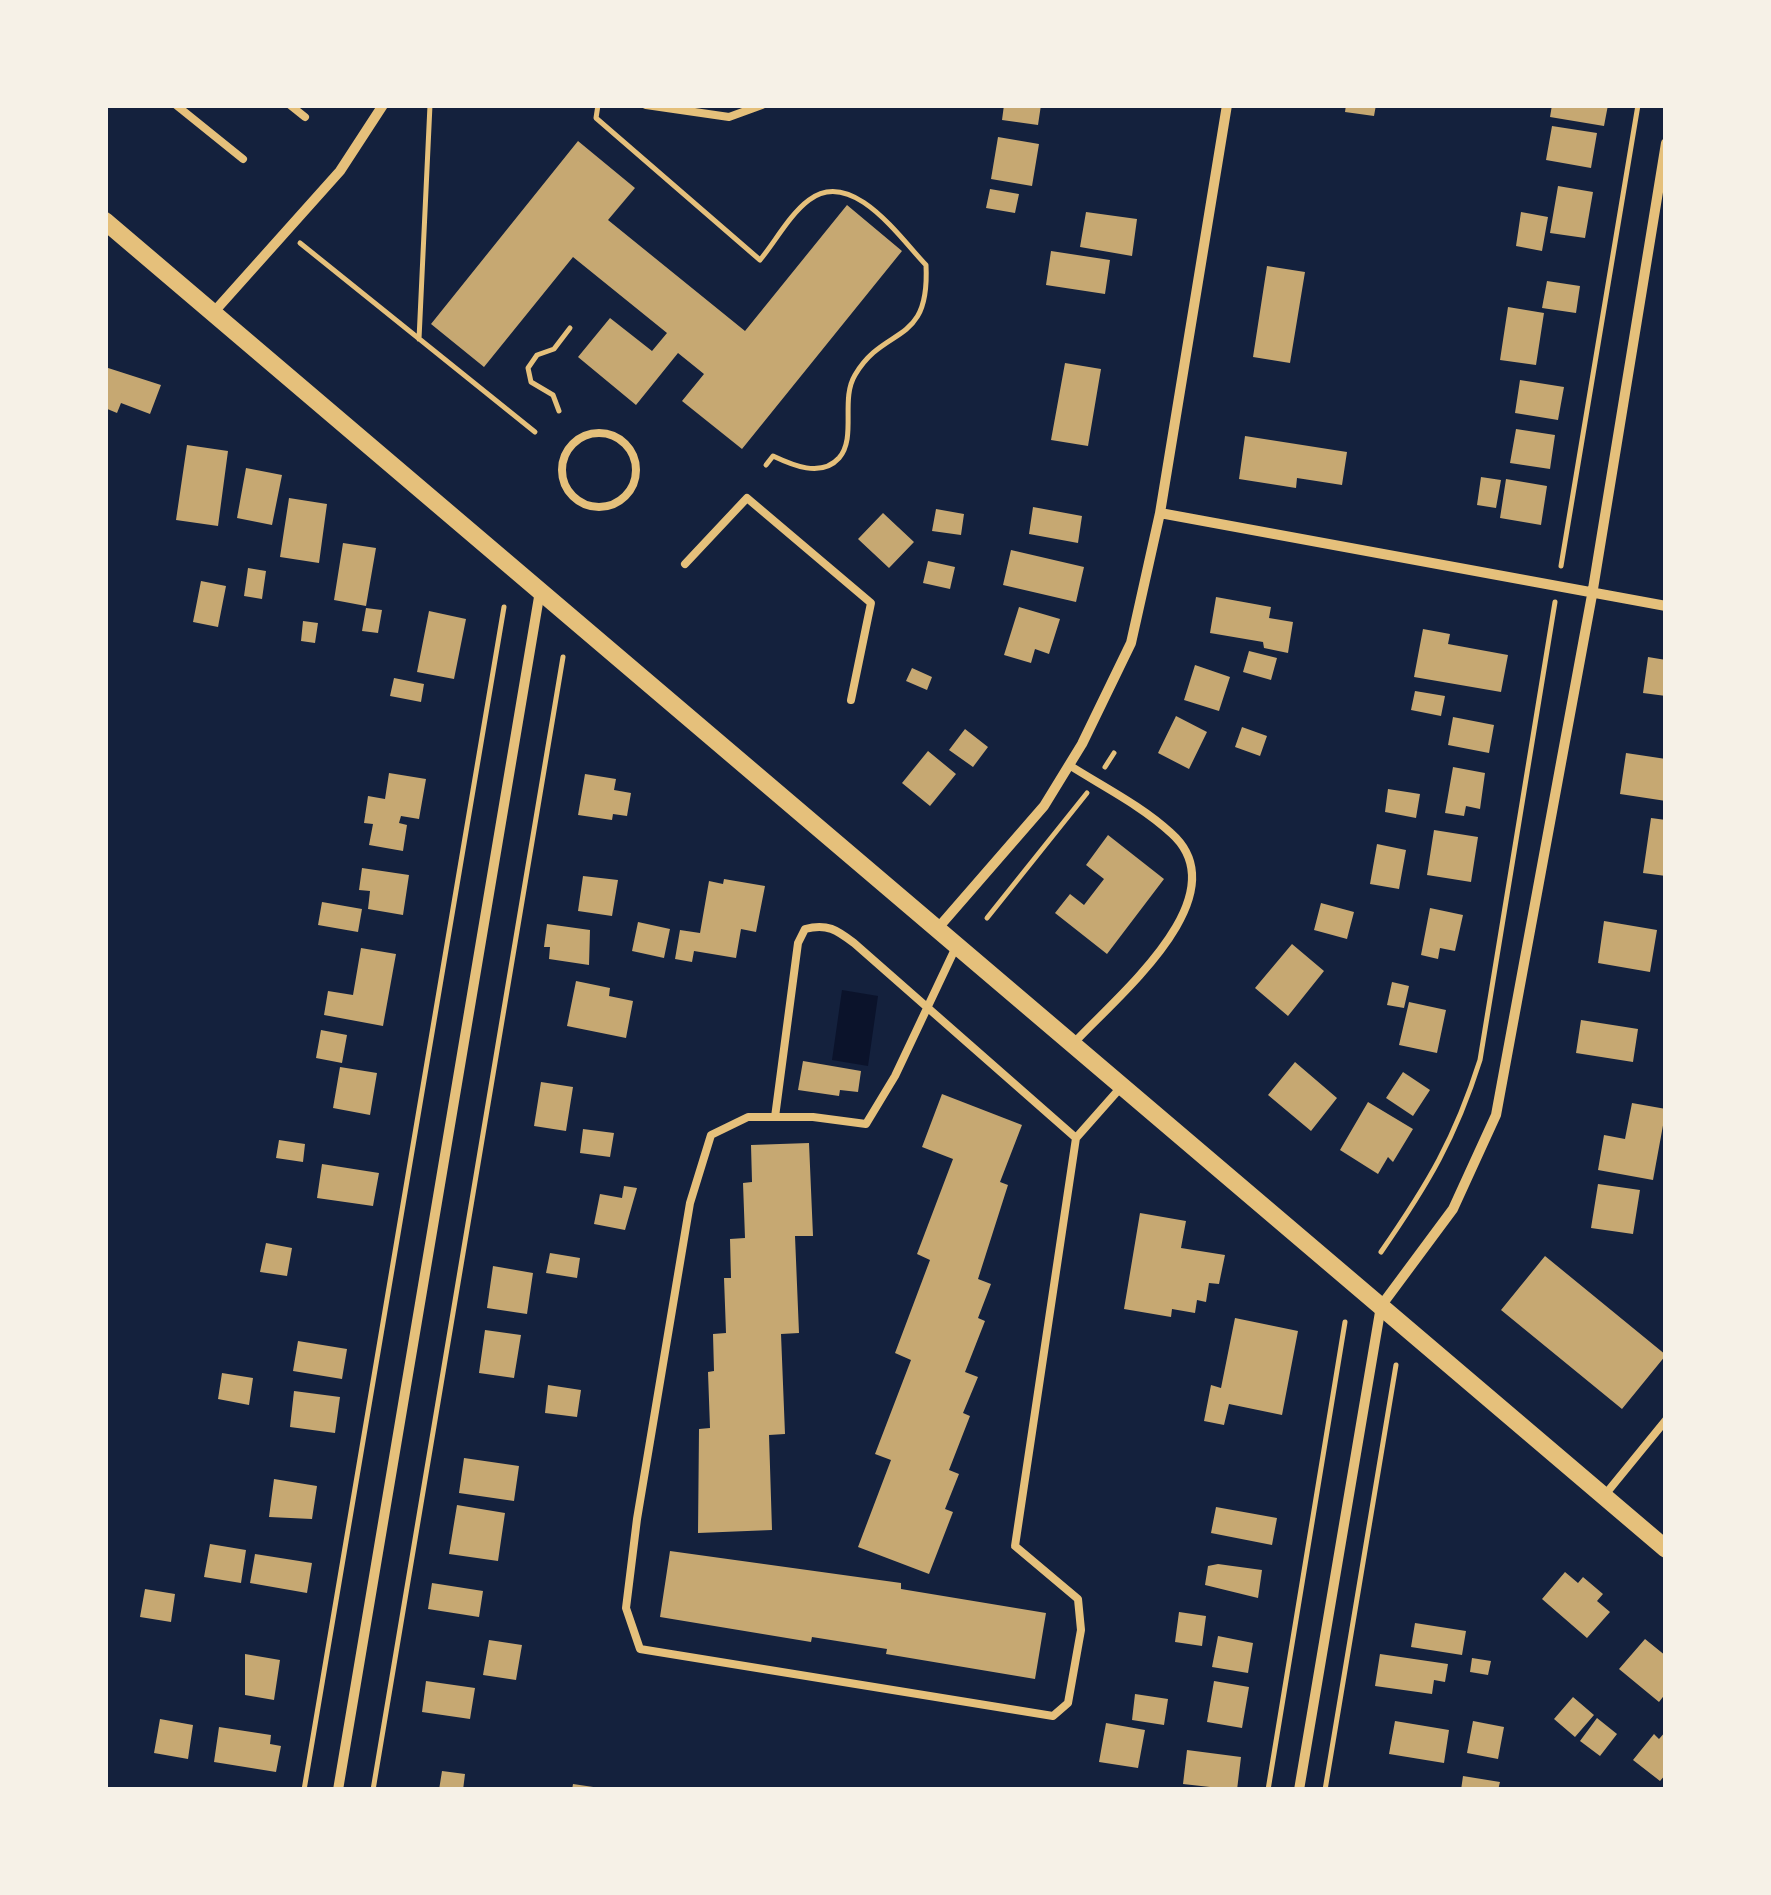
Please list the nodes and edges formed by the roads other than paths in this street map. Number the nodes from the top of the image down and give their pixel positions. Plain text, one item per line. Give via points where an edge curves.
1 (176, 105) edge
2 (290, 105) edge
3 (384, 105) edge
4 (646, 105) edge
5 (762, 105) edge
6 (1226, 105) edge
7 (304, 117) dead end
8 (1666, 143) edge
9 (242, 159) dead end
10 (105, 221) edge
11 (213, 313) junction
12 (562, 475) joint
13 (1160, 514) junction
14 (686, 564) dead end
15 (540, 591) junction
16 (1592, 595) junction
17 (1666, 606) edge
18 (851, 700) dead end
19 (1069, 765) junction
20 (938, 928) junction
21 (958, 944) junction
22 (924, 1008) junction
23 (1074, 1044) junction
24 (1122, 1086) junction
25 (775, 1117) junction
26 (1076, 1138) junction
27 (1381, 1306) junction
28 (1666, 1420) edge
29 (1604, 1496) junction
30 (1666, 1548) edge
31 (338, 1790) edge
32 (1299, 1790) edge

1 - 9 lane
2 - 7 lane
3 - 11 street via 340,171
4 - 5 lane via 728,117
6 - 13 street
8 - 16 street
10 - 11 street
11 - 15 street
12 - 12 lane via 584,505 617,505 634,483 635,460 611,435 586,435 567,451
13 - 16 street
13 - 19 street via 1132,643
14 - 18 lane via 747,498 871,604
15 - 20 street
15 - 31 street
16 - 17 street
16 - 27 street via 1496,1114 1453,1208
19 - 20 street via 1044,806
19 - 23 lane via 1172,833 1192,867 1194,886 1168,940
20 - 21 street
21 - 22 lane
21 - 23 street
22 - 25 lane via 866,1124
22 - 25 lane via 837,929 805,928
22 - 26 lane
23 - 24 street
24 - 26 lane
24 - 27 street
25 - 26 lane via 748,1117 711,1135 690,1203 626,1608 640,1650 1053,1716 1068,1703 1078,1599 1015,1546
27 - 29 street
27 - 32 street
28 - 29 lane
29 - 30 street

